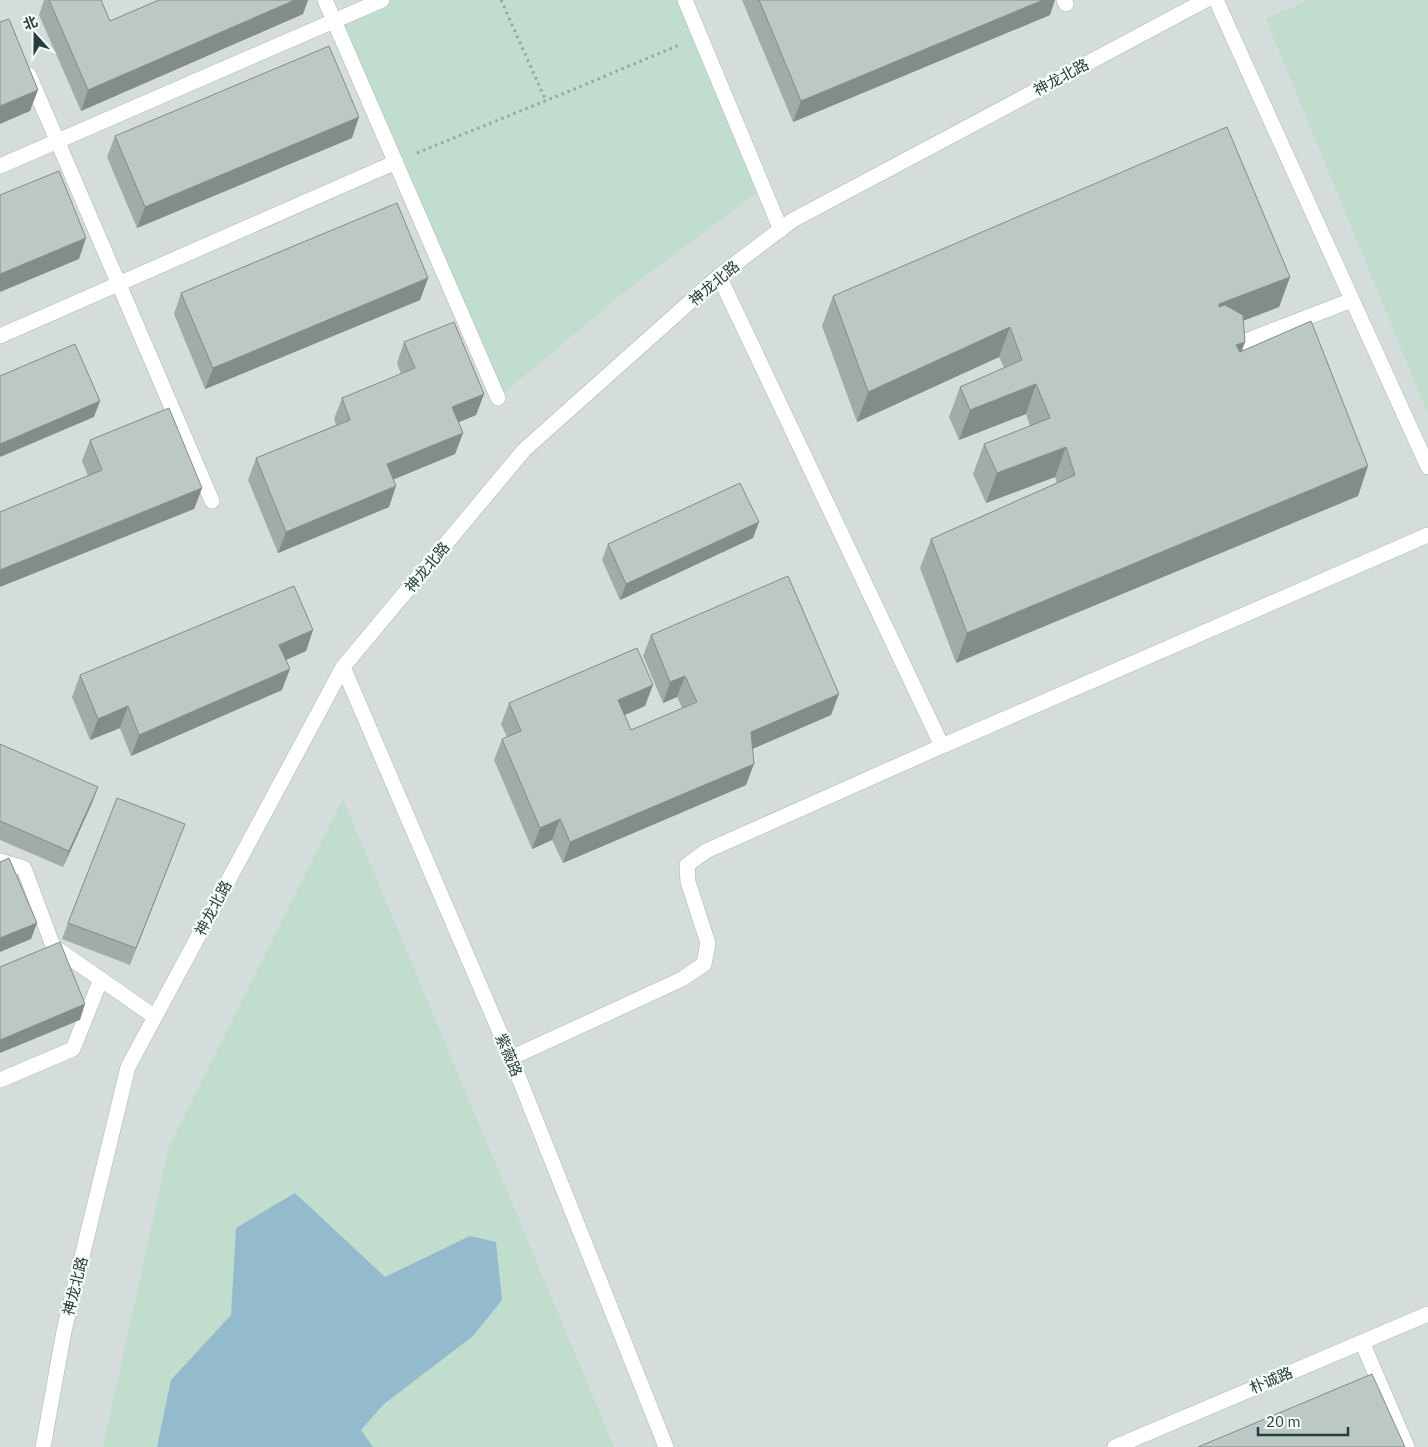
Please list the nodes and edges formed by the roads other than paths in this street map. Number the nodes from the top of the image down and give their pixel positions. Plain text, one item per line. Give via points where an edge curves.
1 (326, 0) edge
2 (382, 0) edge
3 (684, 0) edge
4 (1206, 0) edge
5 (1216, 0) edge
6 (334, 21) junction
7 (23, 61) edge
8 (58, 141) junction
9 (396, 162) junction
10 (0, 166) edge
11 (781, 230) junction
12 (719, 276) junction
13 (119, 284) junction
14 (1352, 300) junction
15 (0, 336) edge
16 (1243, 342) edge
17 (498, 398) dead end
18 (1428, 467) edge
19 (212, 501) dead end
20 (1428, 535) edge
21 (343, 667) junction
22 (942, 746) junction
23 (0, 861) edge
24 (54, 947) junction
25 (36, 954) edge
26 (100, 979) junction
27 (155, 1017) junction
28 (511, 1058) junction
29 (0, 1080) edge
30 (1428, 1314) edge
31 (1362, 1342) junction
32 (43, 1447) edge
33 (666, 1447) edge
34 (1115, 1447) edge
35 (1407, 1447) edge

1 - 6 street
2 - 6 street
3 - 11 street
4 - 11 street, 神龙北路
5 - 14 street
6 - 8 street
6 - 9 street
7 - 8 street
8 - 10 street
8 - 13 street
9 - 13 street
9 - 17 street
11 - 12 street, 神龙北路
12 - 21 street, 神龙北路 via 524,450
12 - 22 street
13 - 15 street
13 - 19 street
14 - 16 street
14 - 18 street
20 - 22 street
21 - 27 street, 神龙北路
21 - 28 street, 紫薇路
22 - 28 street via 706,851 687,865 688,882 708,943 704,964 682,979
23 - 24 street via 24,868
24 - 25 street
24 - 26 street
26 - 27 street
26 - 29 street via 73,1050
27 - 32 street, 神龙北路 via 128,1067 64,1331
28 - 33 street, 紫薇路
30 - 31 street, 朴诚路
31 - 34 street, 朴诚路
31 - 35 street

